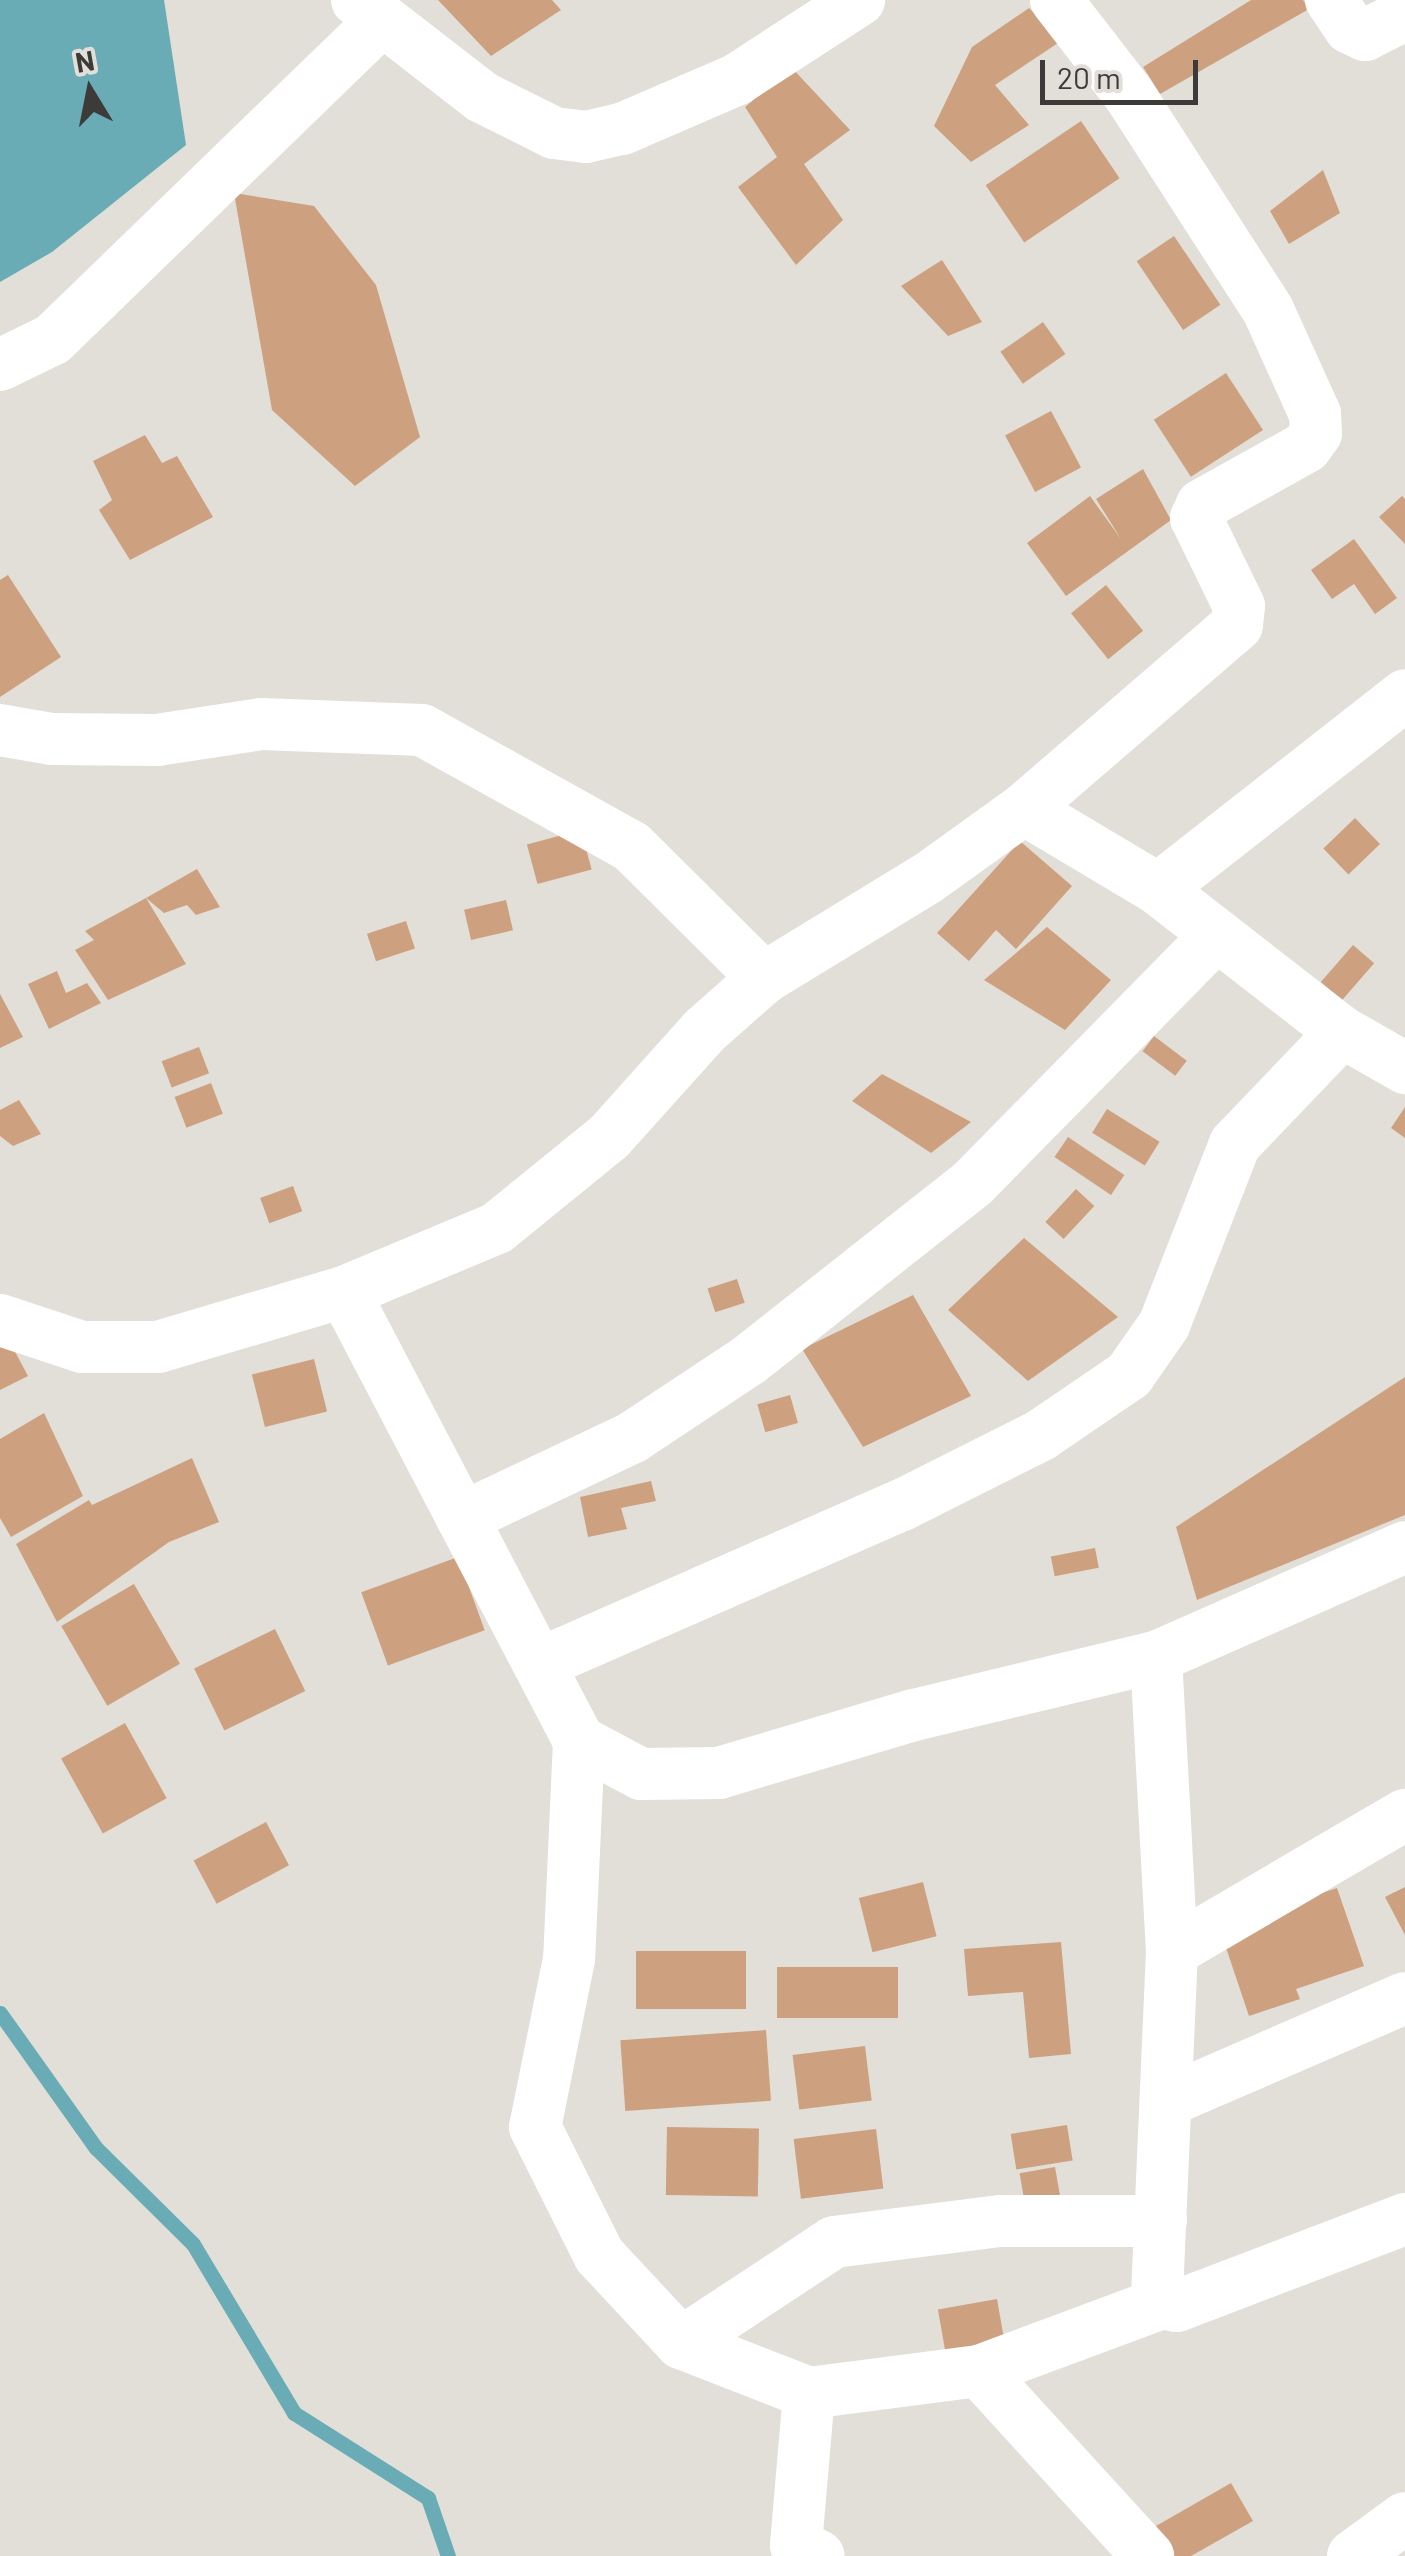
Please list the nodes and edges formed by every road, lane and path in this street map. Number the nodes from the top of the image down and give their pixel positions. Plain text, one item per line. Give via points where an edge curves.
1 (859, 0) edge
2 (1056, 0) edge
3 (1331, 0) edge
4 (368, 11) edge
5 (1405, 15) edge
6 (0, 365) edge
7 (1405, 695) edge
8 (0, 730) edge
9 (1024, 809) junction
10 (1158, 888) junction
11 (1216, 935) junction
12 (764, 978) junction
13 (1342, 1032) junction
14 (1405, 1068) edge
15 (344, 1292) junction
16 (0, 1320) edge
17 (462, 1518) junction
18 (1405, 1547) edge
19 (1156, 1657) junction
20 (540, 1664) junction
21 (579, 1741) junction
22 (1405, 1814) edge
23 (1172, 1950) junction
24 (1405, 1998) edge
25 (1166, 2101) junction
26 (1405, 2219) edge
27 (1161, 2221) junction
28 (1162, 2303) junction
29 (681, 2343) junction
30 (979, 2371) junction
31 (809, 2393) junction
32 (1405, 2518) edge
33 (802, 2552) edge
34 (1148, 2556) edge
35 (1353, 2556) edge

1 - 4 street via 736,80 586,137 554,132 482,97
2 - 9 street via 1128,93 1268,310 1315,414 1316,434 1306,447 1202,505 1199,534 1238,606 1237,625
3 - 5 street via 1350,28 1365,35
4 - 6 street via 53,339
7 - 10 street
8 - 12 street via 52,739 158,740 262,724 422,730 632,847
9 - 10 street
9 - 12 street via 928,878
10 - 11 street
11 - 13 street
11 - 17 street via 972,1182 749,1360 633,1438
12 - 15 street via 704,1031 609,1137 497,1228
13 - 14 street
13 - 20 street via 1235,1144 1164,1325 1129,1375 1040,1435 902,1505
15 - 16 street via 158,1347 82,1348
15 - 17 street
17 - 20 street
18 - 19 street
19 - 21 street via 914,1715 719,1773 642,1774
19 - 23 street
20 - 21 street
21 - 29 street via 569,1959 535,2127 599,2255
22 - 23 street
23 - 25 street
24 - 25 street
25 - 27 street
26 - 28 street via 1177,2306
27 - 28 street
27 - 29 street via 1000,2221 834,2242
28 - 30 street
29 - 31 street
30 - 31 street
30 - 34 street
31 - 33 street
32 - 35 street

